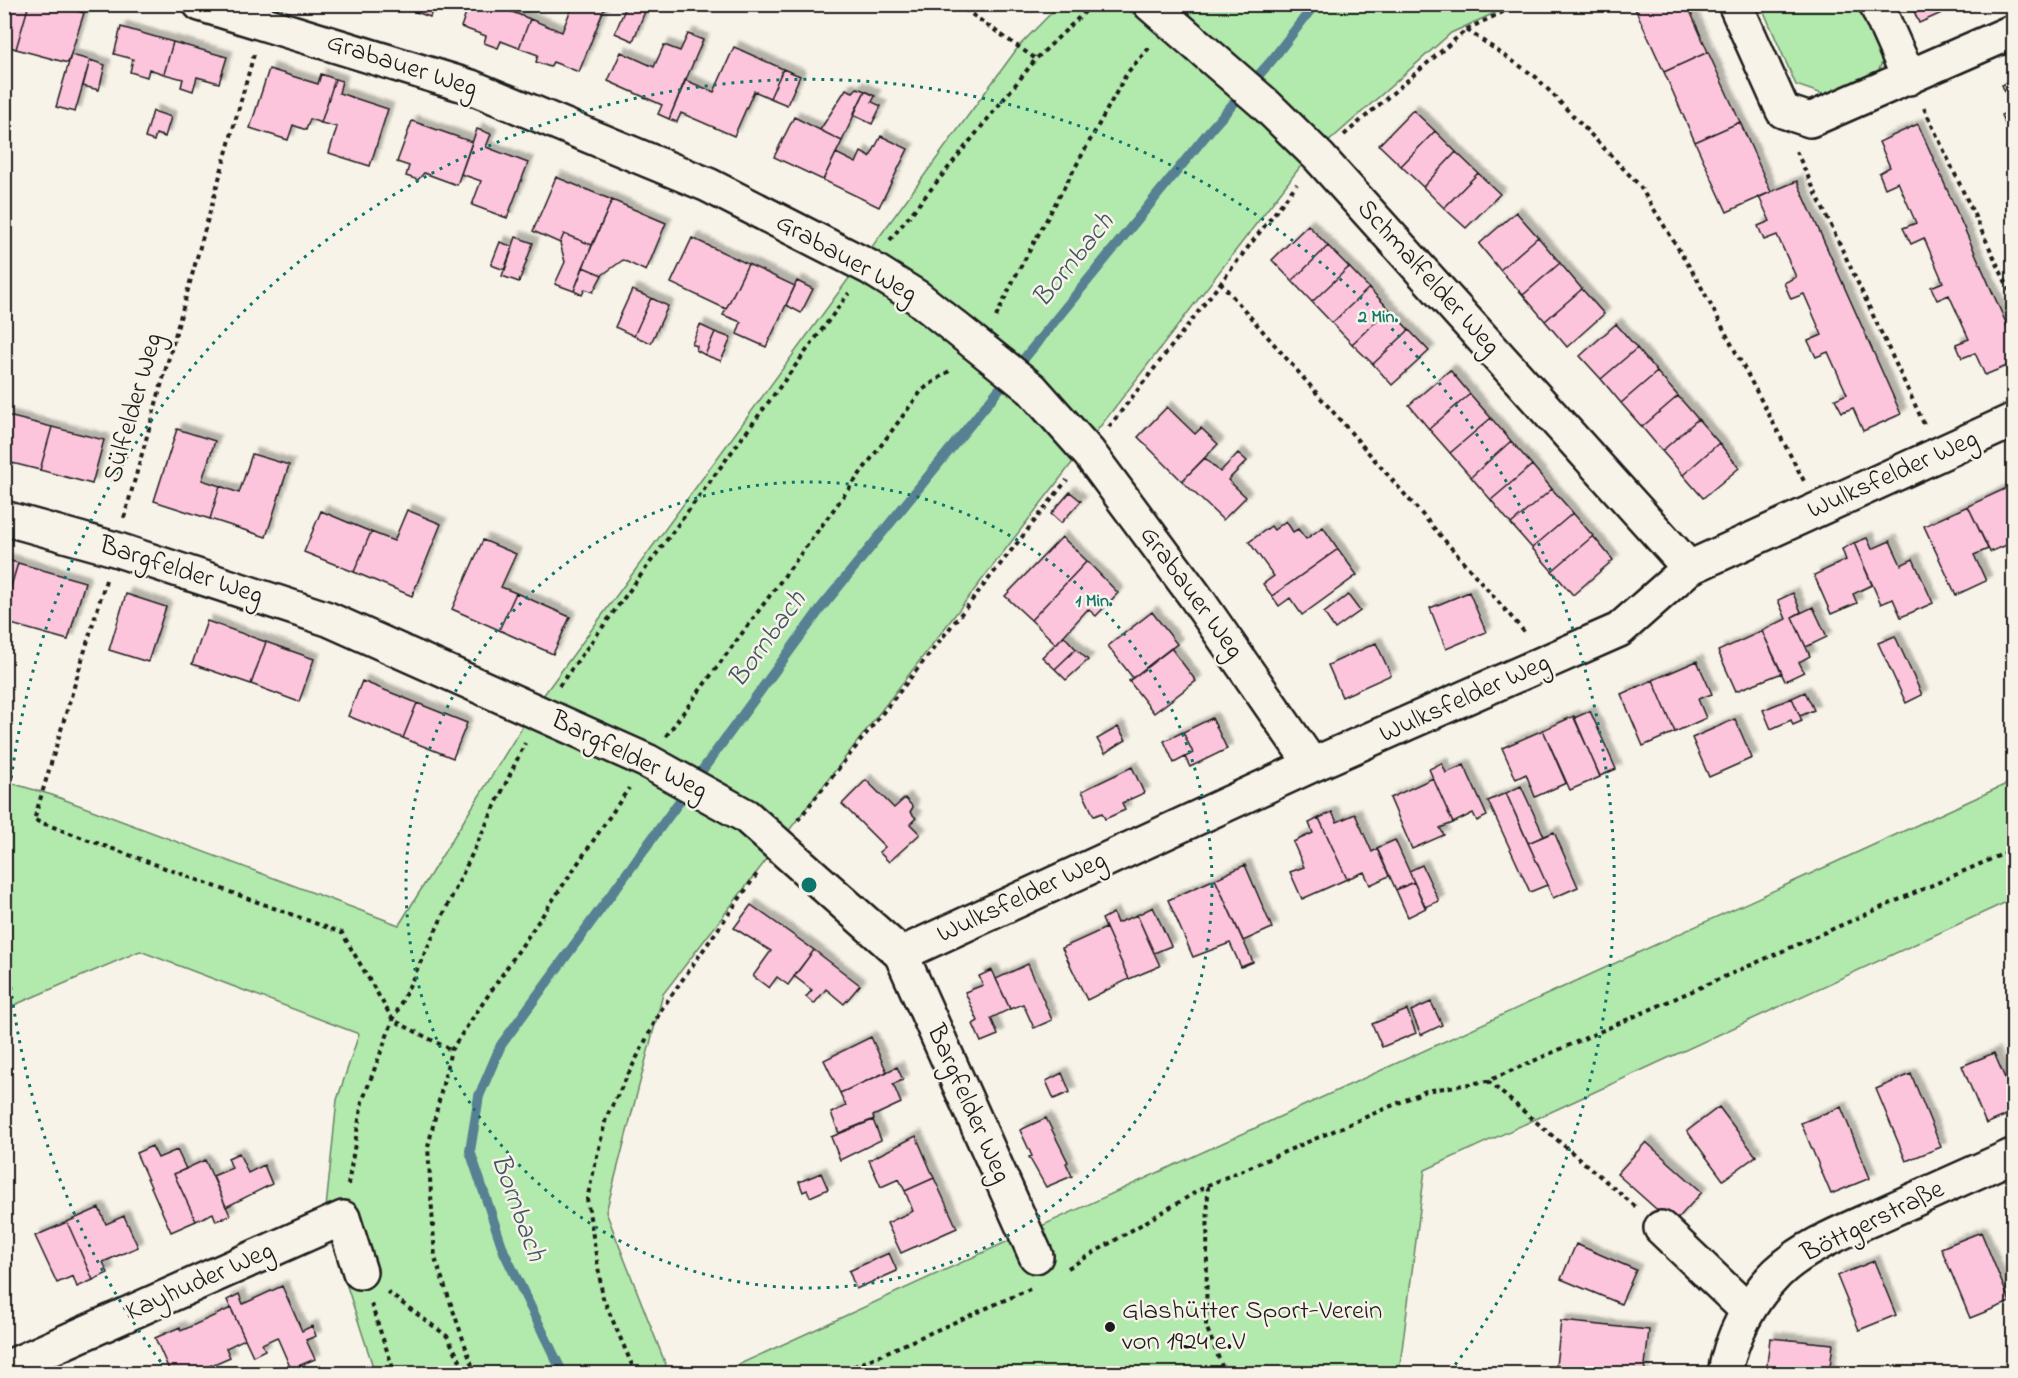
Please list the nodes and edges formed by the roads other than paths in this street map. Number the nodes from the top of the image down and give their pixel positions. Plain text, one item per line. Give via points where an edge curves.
1 (200, 4) edge
2 (1735, 4) edge
3 (1876, 4) edge
4 (1160, 14) edge
5 (2013, 31) edge
6 (1909, 78) junction
7 (2013, 420) edge
8 (4, 518) edge
9 (1689, 568) junction
10 (1312, 765) junction
11 (901, 954) junction
12 (2013, 1155) edge
13 (1661, 1228) road end
14 (1047, 1265) road end
15 (360, 1272) road end
16 (1748, 1311) junction
17 (4, 1369) edge
18 (1725, 1374) edge

1 - 10 street, Grabauer Weg via 471,87 708,185 869,267 917,297 1032,389 1089,453 1195,596
2 - 6 street via 1783,111 1810,120
3 - 6 street
4 - 9 street, Schmalfelder Weg via 1264,103 1319,157
5 - 6 street
7 - 9 street, Wulksfelder Weg
8 - 11 street, Bargfelder Weg via 115,549 328,619 660,768 746,816
9 - 10 street, Wulksfelder Weg via 1619,630
10 - 11 street, Wulksfelder Weg
11 - 14 street, Bargfelder Weg
12 - 16 street, Böttgerstraße via 1820,1243 1777,1273
13 - 16 street
15 - 17 street, Kayhuder Weg via 343,1218
16 - 18 street, Böttgerstraße via 1728,1355

